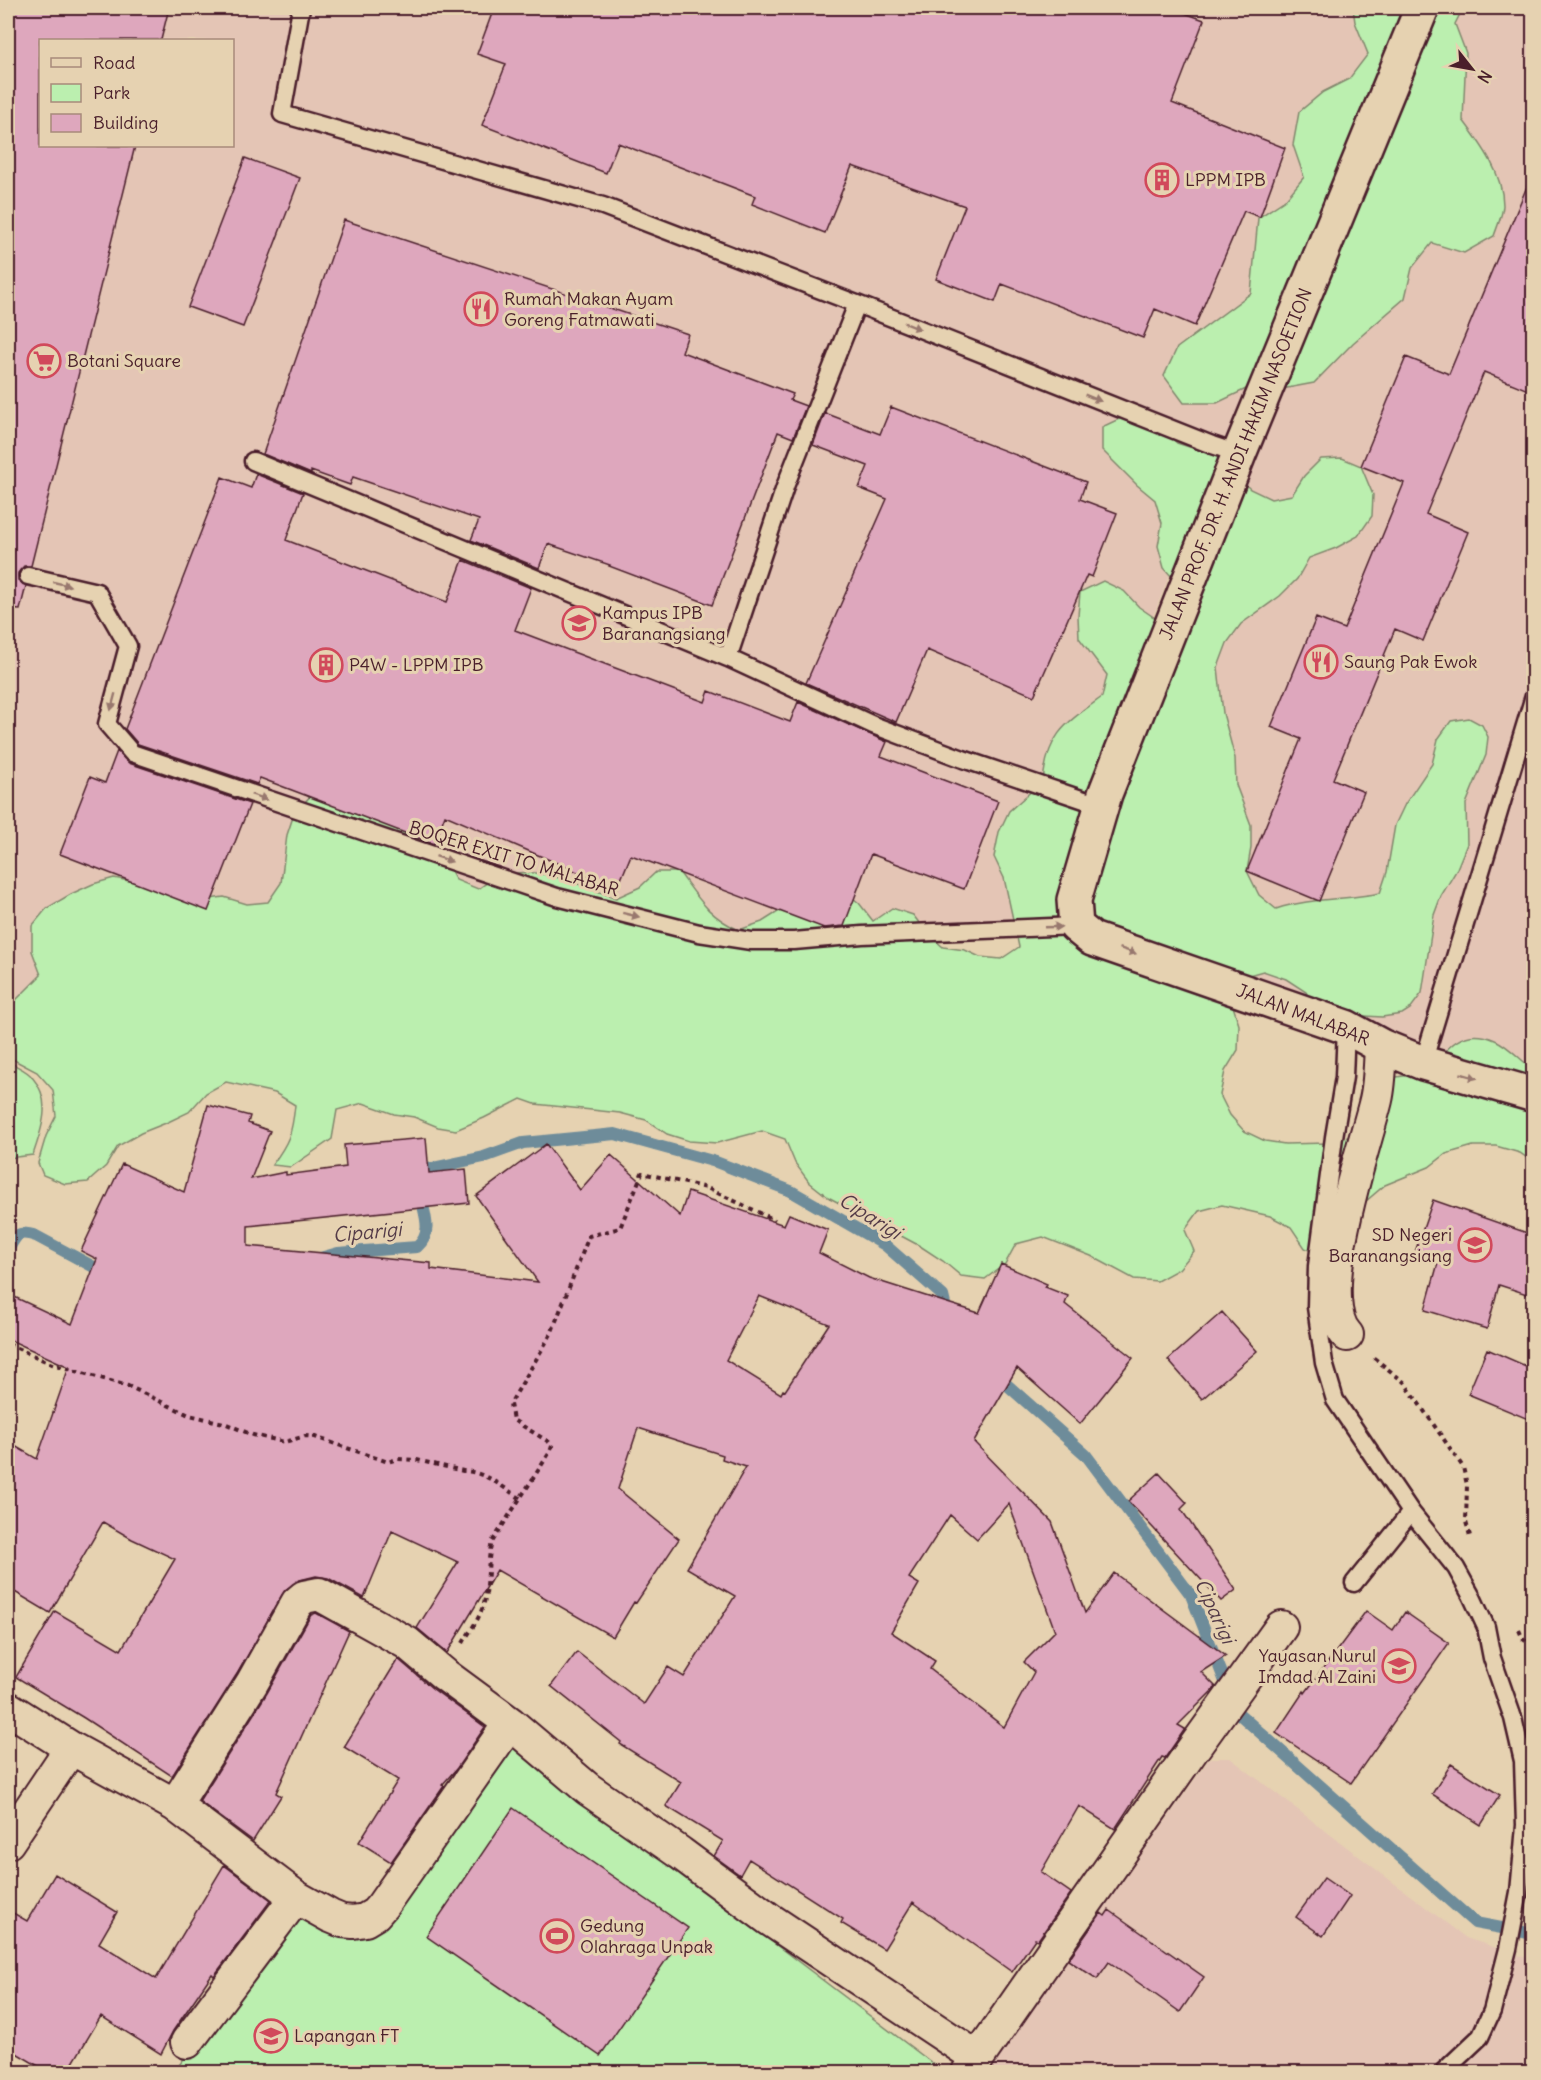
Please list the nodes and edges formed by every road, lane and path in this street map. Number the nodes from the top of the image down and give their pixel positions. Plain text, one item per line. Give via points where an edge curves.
1 (301, 8) edge
2 (1422, 8) edge
3 (857, 304) junction
4 (1239, 454) junction
5 (253, 461) dead end
6 (28, 576) dead end
7 (728, 658) junction
8 (1533, 696) edge
9 (1101, 806) junction
10 (1076, 926) junction
11 (1346, 1027) junction
12 (1381, 1046) junction
13 (1423, 1063) junction
14 (1533, 1095) edge
15 (775, 1220) dead end
16 (1347, 1335) joint
17 (8, 1344) edge
18 (520, 1498) junction
19 (1411, 1512) junction
20 (1472, 1540) dead end
21 (1354, 1583) dead end
22 (1281, 1627) dead end
23 (1518, 1629) dead end
24 (1533, 1648) edge
25 (445, 1675) junction
26 (8, 1708) edge
27 (510, 1723) junction
28 (71, 1748) junction
29 (175, 1805) junction
30 (8, 1842) edge
31 (296, 1896) junction
32 (187, 2042) dead end
33 (973, 2065) edge
34 (1443, 2073) edge

1 - 3 lane via 282,114 603,206
2 - 4 street, JALAN PROF. DR. H. ANDI HAKIM NASOETION
3 -> 4 lane
3 - 7 lane via 786,484
4 - 9 street, JALAN PROF. DR. H. ANDI HAKIM NASOETION
5 - 7 lane
6 -> 10 lane, BOQER EXIT TO MALABAR via 97,592 128,646 108,724 132,753 557,897 699,933 751,940
7 - 9 lane via 873,725
8 - 13 lane
9 - 10 street, JALAN PROF. DR. H. ANDI HAKIM NASOETION via 1074,900
10 -> 11 street, JALAN MALABAR via 1092,939
11 - 12 street, JALAN MALABAR
11 - 19 lane via 1344,1077 1317,1266 1319,1332 1335,1400
12 - 13 street, JALAN MALABAR
12 - 16 street via 1377,1098 1344,1216 1336,1275 1336,1314
13 -> 14 street, JALAN MALABAR
15 - 18 path via 707,1188 642,1173 621,1227 589,1236 551,1334 510,1404 513,1420 552,1446
16 - 20 path via 1404,1382 1463,1467 1467,1485 1466,1522
17 - 18 path via 52,1364 128,1386 189,1415 253,1435 285,1442 315,1437 388,1462 406,1458 472,1471
18 - 25 path via 492,1542 482,1610
19 - 21 lane
19 - 34 lane via 1455,1568 1486,1627 1523,1761 1525,1825 1508,1949 1492,2011 1480,2037
22 - 33 street
23 - 24 path
25 - 27 street
25 - 29 street via 407,1643 320,1594 304,1597
26 - 28 street
27 - 31 street via 375,1914 365,1920 342,1921
27 - 33 street via 588,1789
28 - 29 street
28 - 30 street
29 - 31 street
31 - 32 street

